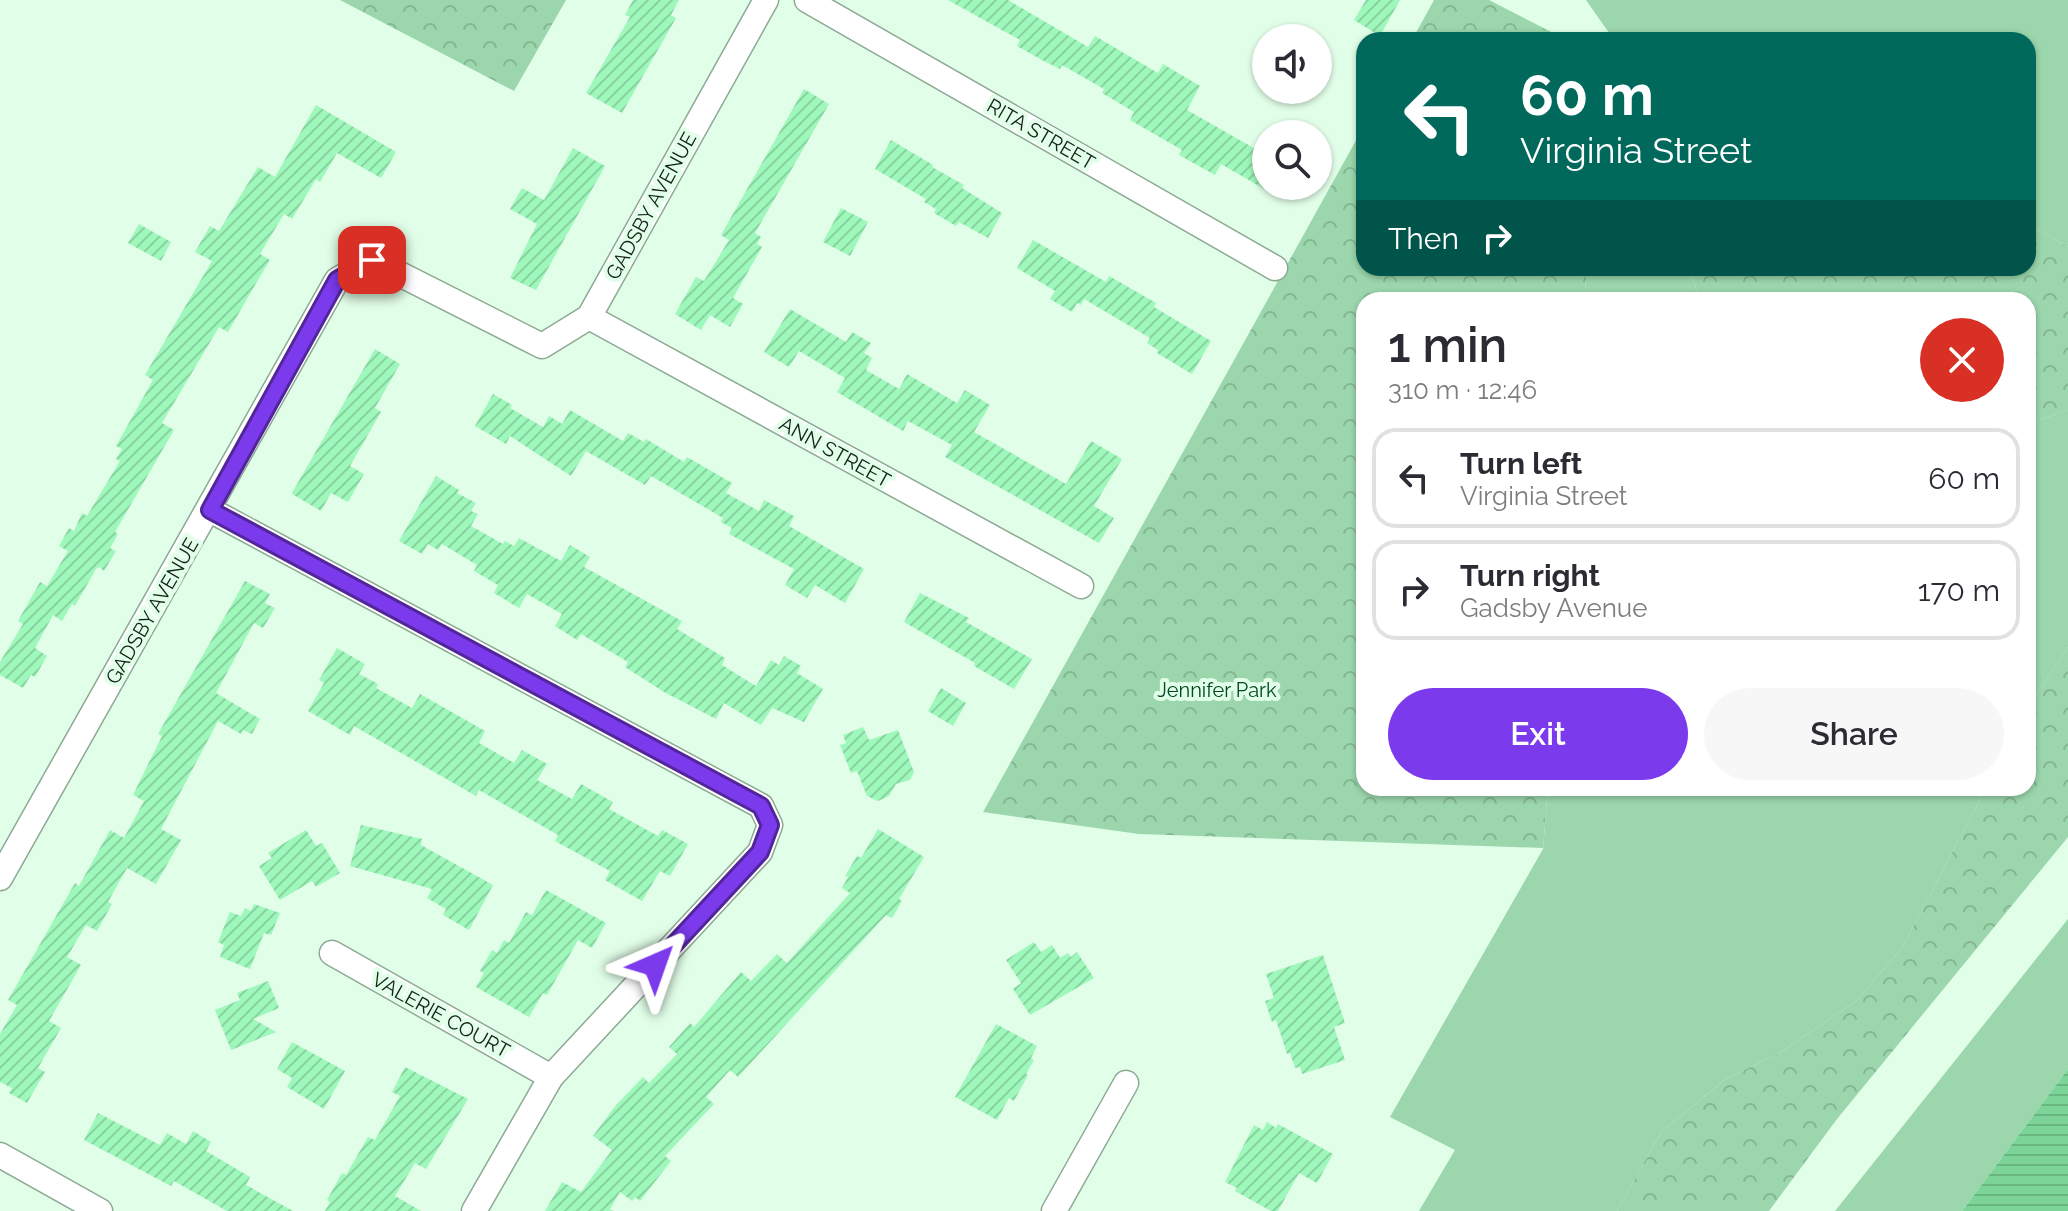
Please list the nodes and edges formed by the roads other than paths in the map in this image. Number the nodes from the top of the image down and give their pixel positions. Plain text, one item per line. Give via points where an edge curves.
1 (766, 0) edge
2 (807, 0) edge
3 (1275, 268) dead end
4 (589, 317) junction
5 (210, 510) junction
6 (1081, 586) dead end
7 (0, 878) edge
8 (332, 953) dead end
9 (551, 1077) junction
10 (1126, 1083) dead end
11 (0, 1155) edge
12 (100, 1211) edge
13 (474, 1211) edge
14 (1054, 1211) edge

1 - 4 street, GADSBY AVENUE
2 - 3 street, RITA STREET
4 - 5 street, GADSBY AVENUE via 542,346 372,260 337,280
4 - 6 street, ANN STREET
5 - 7 street, GADSBY AVENUE
5 - 9 street via 761,806 770,825 760,852
8 - 9 street, VALERIE COURT
9 - 13 street
10 - 14 street
11 - 12 street

